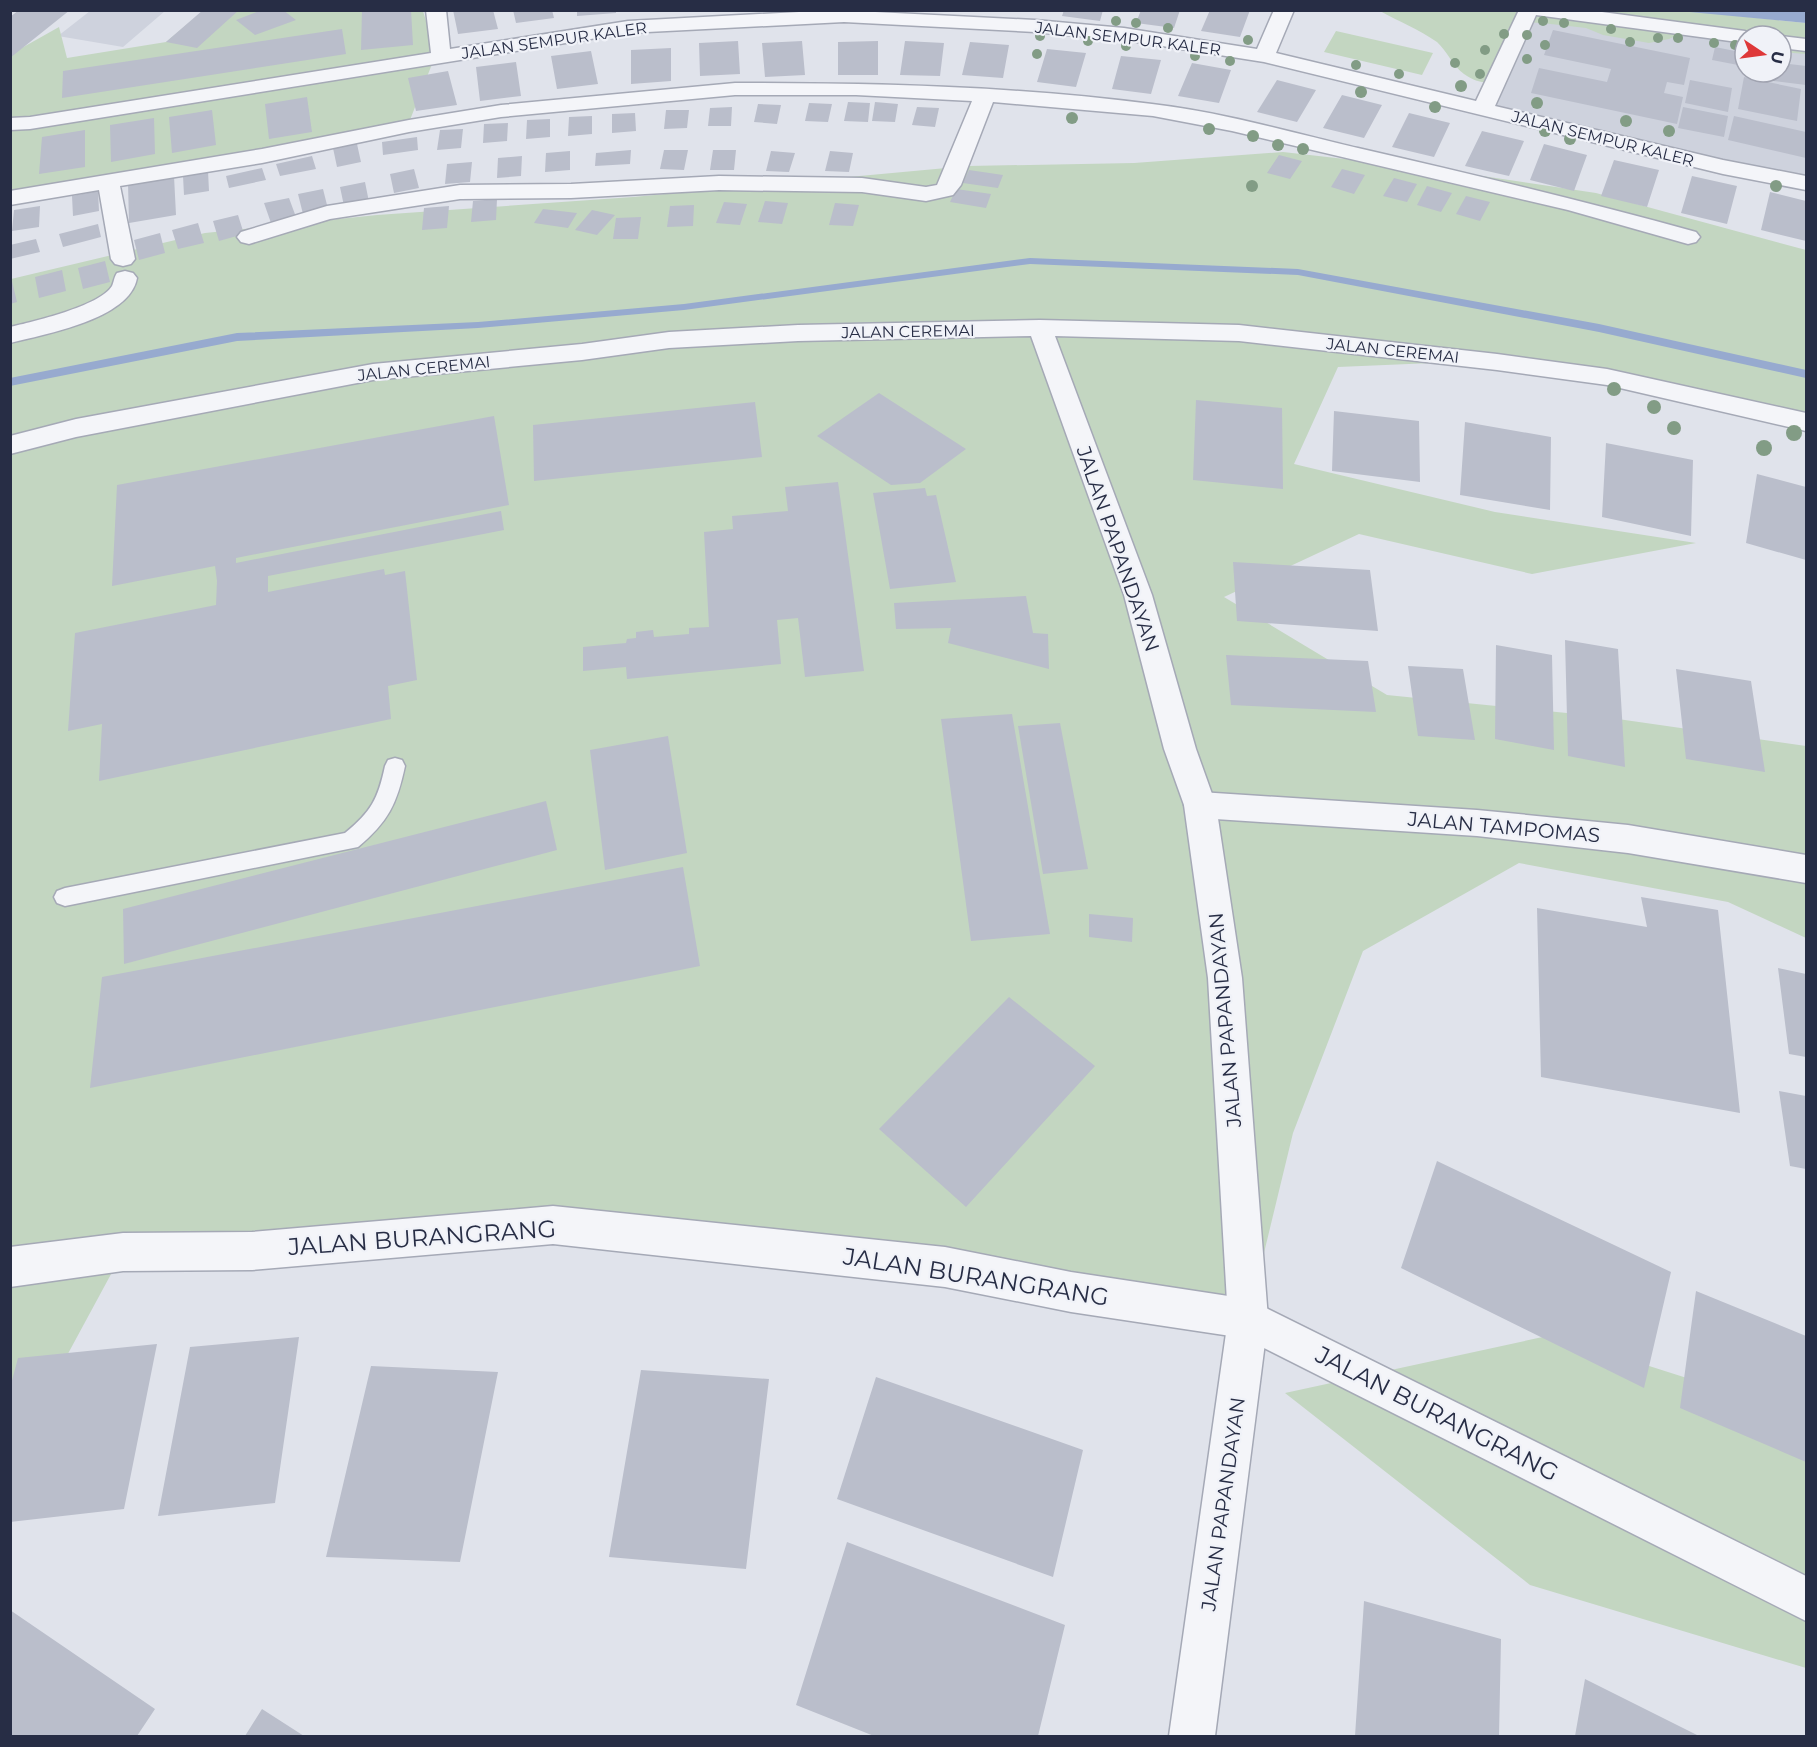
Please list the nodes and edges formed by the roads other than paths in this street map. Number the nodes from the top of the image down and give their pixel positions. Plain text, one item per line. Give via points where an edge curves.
1 (436, 10) edge
2 (1284, 10) edge
3 (1529, 10) edge
4 (1538, 10) edge
5 (845, 13) edge
6 (1039, 18) edge
7 (630, 19) edge
8 (1733, 35) edge
9 (441, 56) junction
10 (1264, 56) junction
11 (985, 95) junction
12 (1483, 109) junction
13 (10, 124) edge
14 (108, 181) junction
15 (1806, 183) edge
16 (10, 198) edge
17 (249, 237) dead end
18 (1688, 237) dead end
19 (1040, 328) junction
20 (10, 335) edge
21 (1806, 422) edge
22 (10, 445) edge
23 (394, 766) dead end
24 (1200, 805) junction
25 (1806, 869) edge
26 (64, 897) dead end
27 (10, 1267) edge
28 (1248, 1319) junction
29 (1806, 1599) edge
30 (1192, 1737) edge

1 - 9 street
2 - 10 street
3 - 12 street
4 - 8 street
5 - 6 street, JALAN SEMPUR KALER
5 - 7 street, JALAN SEMPUR KALER
6 - 10 street, JALAN SEMPUR KALER
7 - 9 street, JALAN SEMPUR KALER
9 - 13 street, JALAN SEMPUR KALER
10 - 12 street, JALAN SEMPUR KALER
11 - 14 street via 735,89 606,100 501,111
11 - 17 street via 950,185 939,193 862,185 731,183 460,192 327,213
11 - 18 street via 1153,110 1232,125 1574,205
12 - 15 street, JALAN SEMPUR KALER
14 - 16 street
14 - 20 street via 124,268 123,289 101,305
19 - 21 street, JALAN CEREMAI via 1239,333 1497,362 1607,377
19 - 22 street, JALAN CEREMAI via 669,340 374,372 76,428
19 - 24 street, JALAN PAPANDAYAN via 1138,594 1180,749
23 - 26 lane via 388,798 376,821 351,841
24 - 25 street, JALAN TAMPOMAS via 1477,823 1628,838
24 - 28 street, JALAN PAPANDAYAN via 1225,978
27 - 28 street, JALAN BURANGRANG via 123,1252 252,1251 553,1225 945,1267 1071,1292
28 - 29 street, JALAN BURANGRANG
28 - 30 street, JALAN PAPANDAYAN

